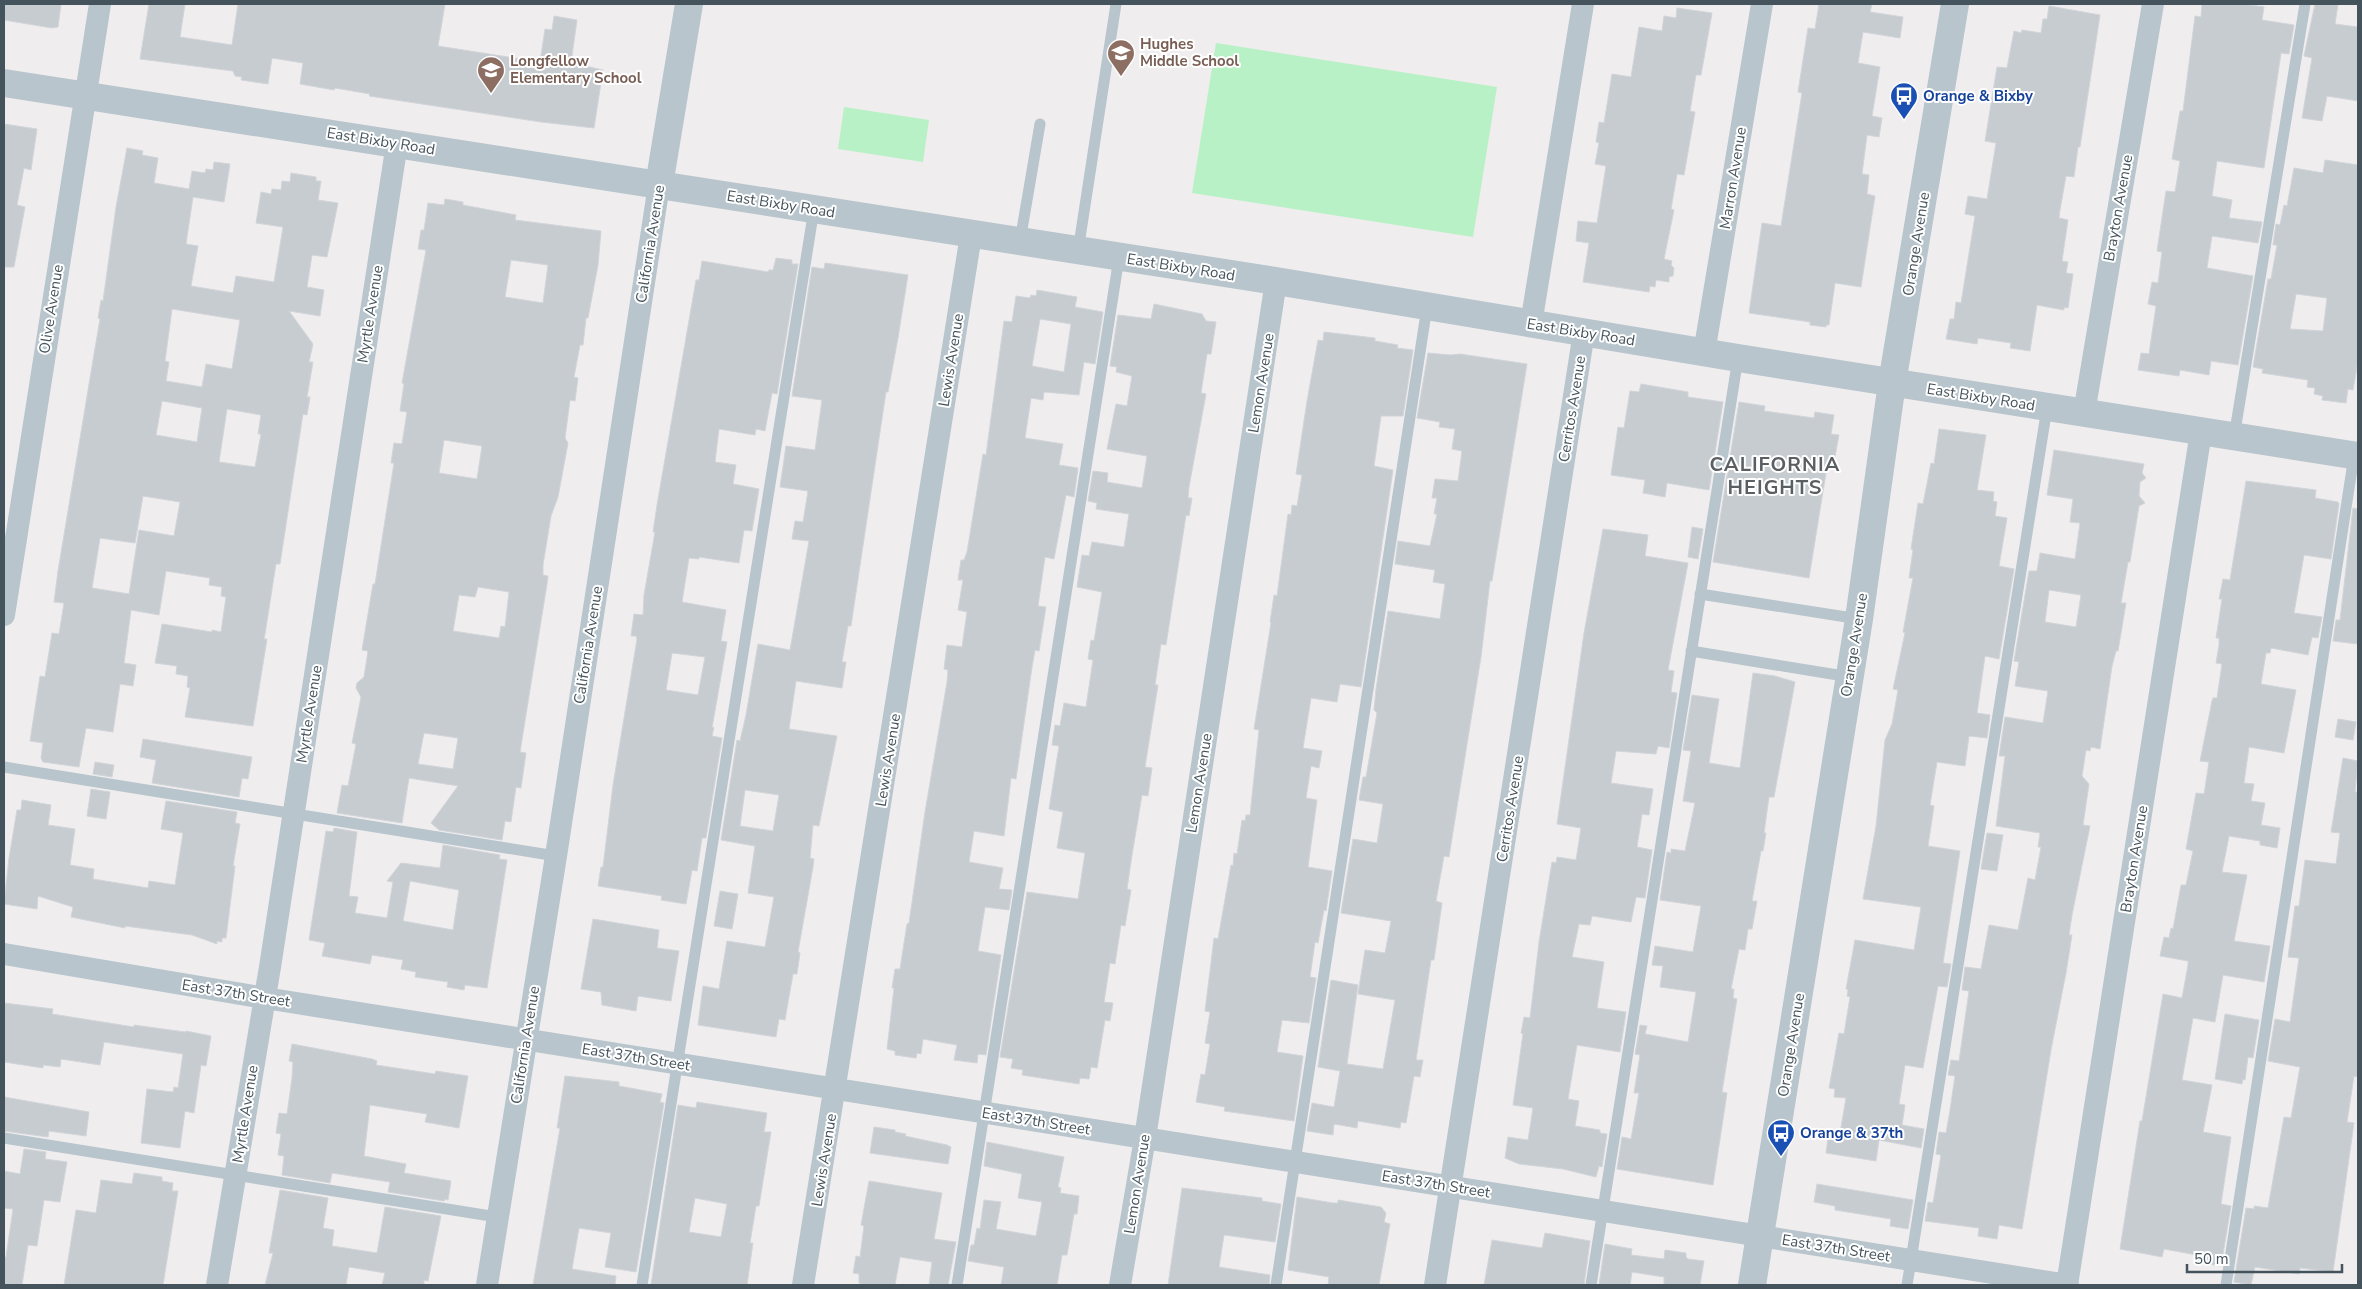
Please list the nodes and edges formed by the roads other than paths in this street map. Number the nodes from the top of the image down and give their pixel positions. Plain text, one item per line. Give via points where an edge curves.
1 (100, 4) edge
2 (689, 4) edge
3 (1116, 4) edge
4 (1583, 4) edge
5 (1762, 4) edge
6 (1955, 4) edge
7 (2153, 4) edge
8 (2305, 4) edge
9 (4, 83) edge
10 (85, 95) junction
11 (1040, 124) dead end
12 (396, 143) junction
13 (659, 185) junction
14 (814, 210) junction
15 (971, 235) junction
16 (1020, 242) junction
17 (1078, 251) junction
18 (1119, 258) junction
19 (1276, 281) junction
20 (1427, 307) junction
21 (1531, 324) junction
22 (1584, 332) junction
23 (1704, 353) junction
24 (1738, 358) junction
25 (1892, 383) junction
26 (2047, 408) junction
27 (2084, 413) junction
28 (2201, 432) junction
29 (2234, 437) junction
30 (2356, 456) edge
31 (1700, 594) junction
32 (4, 615) edge
33 (1859, 619) junction
34 (1691, 651) junction
35 (1850, 677) junction
36 (4, 767) edge
37 (293, 815) junction
38 (556, 856) junction
39 (4, 954) edge
40 (265, 998) junction
41 (526, 1040) junction
42 (678, 1063) junction
43 (836, 1088) junction
44 (985, 1112) junction
45 (4, 1138) edge
46 (1145, 1138) junction
47 (1296, 1162) junction
48 (235, 1176) junction
49 (1451, 1187) junction
50 (1603, 1211) junction
51 (497, 1217) junction
52 (1760, 1236) junction
53 (1911, 1260) junction
54 (217, 1285) edge
55 (486, 1285) edge
56 (642, 1285) edge
57 (803, 1285) edge
58 (957, 1285) edge
59 (1120, 1285) edge
60 (1276, 1285) edge
61 (1435, 1285) edge
62 (1591, 1285) edge
63 (1752, 1285) edge
64 (1907, 1285) edge
65 (2067, 1285) edge
66 (2226, 1285) edge

1 - 10 street, Olive Avenue
2 - 13 street, California Avenue
3 - 17 lane
4 - 21 street
5 - 23 street, Marron Avenue
6 - 25 street, Orange Avenue
7 - 27 street, Brayton Avenue
8 - 29 lane
9 - 10 street, East Bixby Road
10 - 12 street, East Bixby Road
10 - 32 street, Olive Avenue
11 - 16 lane
12 - 13 street, East Bixby Road
12 - 37 street, Myrtle Avenue
13 - 14 street, East Bixby Road
13 - 38 street, California Avenue
14 - 15 street, East Bixby Road
14 - 42 lane
15 - 16 street, East Bixby Road
15 - 43 street, Lewis Avenue
16 - 17 street, East Bixby Road
17 - 18 street, East Bixby Road
18 - 19 street, East Bixby Road
18 - 44 lane
19 - 20 street, East Bixby Road
19 - 46 street, Lemon Avenue
20 - 21 street, East Bixby Road
20 - 47 lane
21 - 22 street, East Bixby Road
22 - 23 street, East Bixby Road
22 - 49 street, Cerritos Avenue
23 - 24 street, East Bixby Road
24 - 25 street, East Bixby Road
24 - 31 lane
25 - 26 street, East Bixby Road
25 - 33 street, Orange Avenue
26 - 27 street, East Bixby Road
26 - 53 lane
27 - 28 street, East Bixby Road
28 - 29 street, East Bixby Road
28 - 65 street, Brayton Avenue
29 - 30 street, East Bixby Road
30 - 66 lane
31 - 33 lane
31 - 34 lane
33 - 35 street, Orange Avenue
34 - 35 lane
34 - 50 lane
35 - 52 street, Orange Avenue
36 - 37 lane
37 - 38 lane
37 - 40 street, Myrtle Avenue
38 - 41 street, California Avenue
39 - 40 street, East 37th Street
40 - 41 street, East 37th Street
40 - 48 street, Myrtle Avenue
41 - 42 street, East 37th Street
41 - 51 street, California Avenue
42 - 43 street, East 37th Street
42 - 56 lane
43 - 44 street, East 37th Street
43 - 57 street, Lewis Avenue
44 - 46 street, East 37th Street
44 - 58 lane
45 - 48 lane
46 - 47 street, East 37th Street
46 - 59 street, Lemon Avenue
47 - 49 street, East 37th Street
47 - 60 lane
48 - 51 lane
48 - 54 street, Myrtle Avenue
49 - 50 street, East 37th Street
49 - 61 street, Cerritos Avenue
50 - 52 street, East 37th Street
50 - 62 lane
51 - 55 street, California Avenue
52 - 53 street, East 37th Street
52 - 63 street, Orange Avenue
53 - 64 lane
53 - 65 street, East 37th Street

